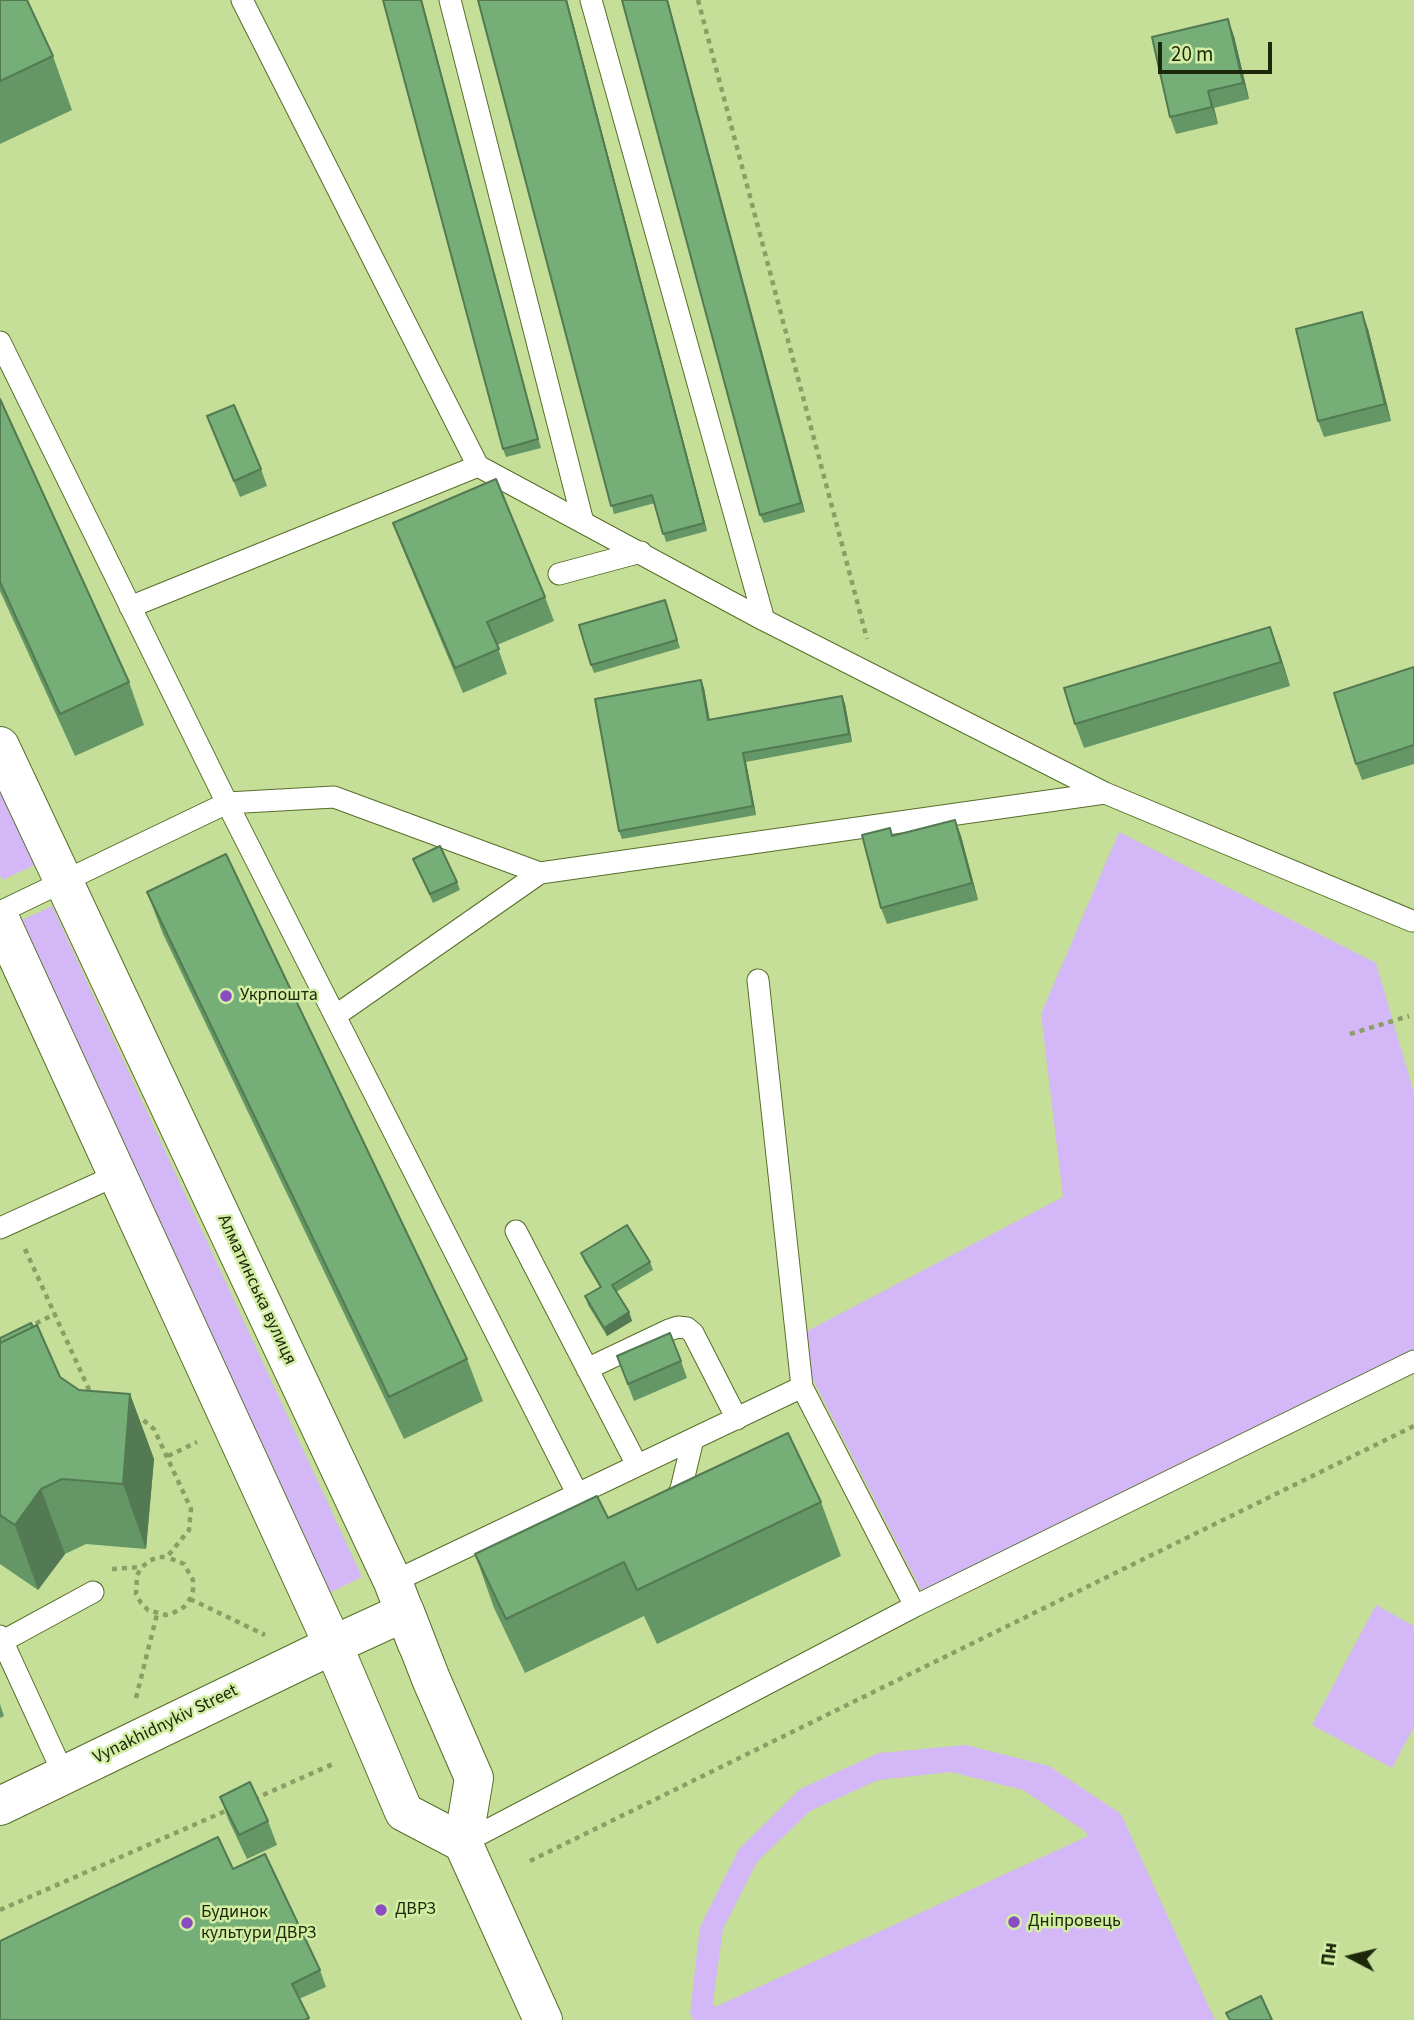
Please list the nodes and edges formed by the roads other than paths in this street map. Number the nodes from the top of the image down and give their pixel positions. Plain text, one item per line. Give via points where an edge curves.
1 (242, 0) edge
2 (450, 0) edge
3 (591, 0) edge
4 (0, 342) edge
5 (478, 466) junction
6 (583, 522) junction
7 (641, 552) junction
8 (559, 574) dead end
9 (130, 607) junction
10 (764, 620) junction
11 (0, 746) edge
12 (1105, 793) junction
13 (227, 803) junction
14 (540, 873) junction
15 (64, 883) junction
16 (0, 912) edge
17 (0, 919) edge
18 (1413, 923) edge
19 (758, 980) dead end
20 (335, 1016) junction
21 (117, 1175) junction
22 (6, 1226) edge
23 (516, 1231) dead end
24 (1414, 1361) edge
25 (587, 1369) junction
26 (802, 1387) junction
27 (737, 1419) junction
28 (693, 1439) junction
29 (637, 1465) junction
30 (577, 1493) junction
31 (651, 1516) edge
32 (615, 1533) edge
33 (93, 1592) dead end
34 (399, 1597) junction
35 (915, 1606) junction
36 (1, 1639) edge
37 (332, 1645) junction
38 (64, 1774) junction
39 (0, 1805) edge
40 (463, 1843) junction
41 (543, 2020) edge

1 - 5 lane
2 - 6 lane
3 - 10 lane
4 - 9 lane
5 - 6 lane
5 - 9 lane
6 - 7 lane
7 - 8 lane
7 - 10 lane
9 - 13 lane
10 - 12 lane
11 - 15 street, Алматинська вулиця
12 - 14 lane
12 - 18 lane
13 - 14 lane via 334,797
13 - 15 lane
13 - 20 lane
14 - 20 lane
15 - 16 lane
15 - 34 street, Алматинська вулиця
17 - 21 street
19 - 26 lane
20 - 30 lane
21 - 22 lane
21 - 37 street
23 - 25 lane
24 - 35 lane
25 - 27 lane via 669,1330 687,1328
25 - 29 lane
26 - 27 lane
26 - 35 lane
27 - 28 lane
28 - 29 lane
28 - 31 lane via 681,1489 671,1506
29 - 30 lane
30 - 32 lane via 596,1531
30 - 34 lane
33 - 36 lane
34 - 37 street, Vynakhidnykiv Street
34 - 40 street, Алматинська вулиця via 474,1777
35 - 40 lane
36 - 38 lane
37 - 38 street, Vynakhidnykiv Street
37 - 40 street via 404,1812
38 - 39 street, Vynakhidnykiv Street
40 - 41 street

